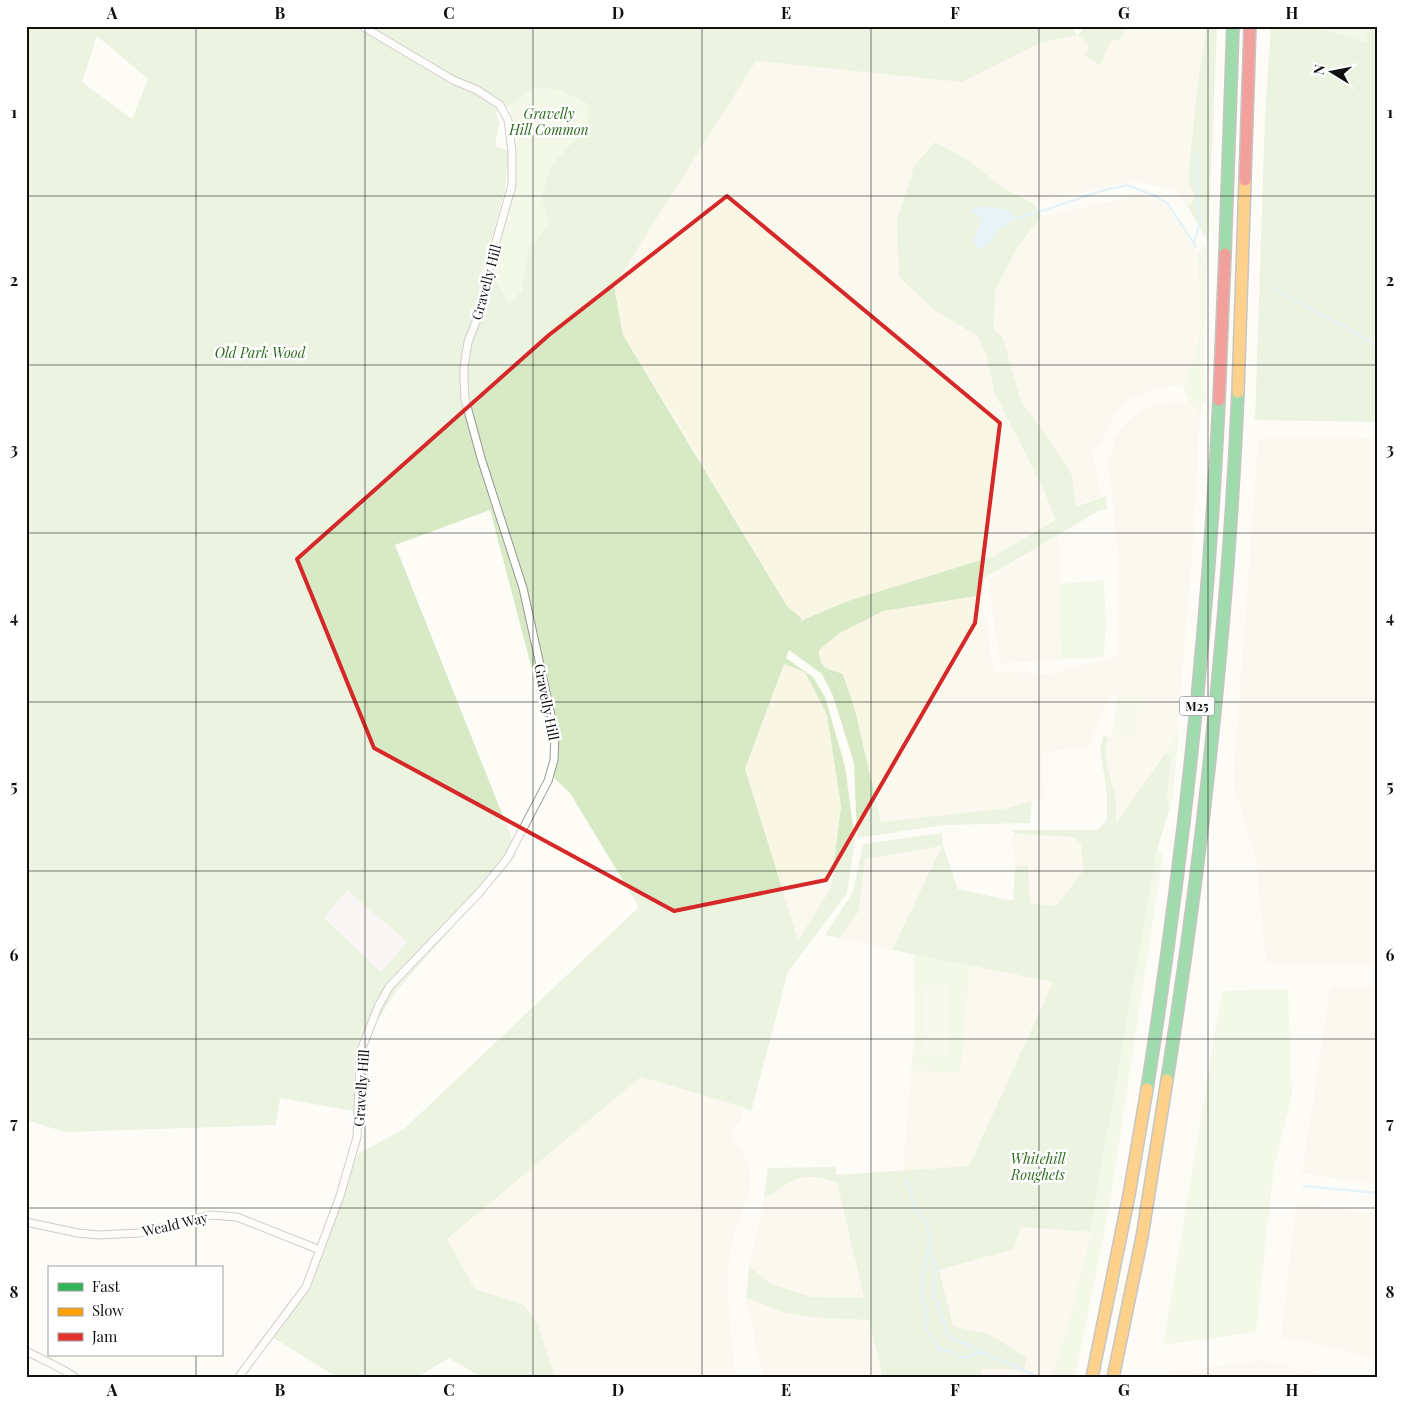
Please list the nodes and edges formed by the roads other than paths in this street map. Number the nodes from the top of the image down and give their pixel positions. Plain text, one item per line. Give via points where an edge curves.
1 (362, 26) edge
2 (1233, 26) edge
3 (1250, 26) edge
4 (26, 1222) edge
5 (320, 1250) junction
6 (26, 1351) edge
7 (76, 1378) edge
8 (238, 1378) edge
9 (1092, 1378) edge
10 (1113, 1378) edge

1 - 5 street, Gravelly Hill via 454,80 478,90 500,105 508,120 512,185 481,309 468,342 464,368 465,398 523,588 555,733 554,760 548,780 507,859 389,987 378,1007 360,1053 357,1137
2 - 9 highway, M25 via 1216,448 1194,731 1180,859 1149,1074
3 - 10 highway, M25 via 1236,441 1224,623 1211,754 1179,1013
4 - 5 street, Weald Way via 99,1235 139,1233 211,1215 237,1217
5 - 8 street, Gravelly Hill via 306,1287
6 - 7 street via 61,1367

